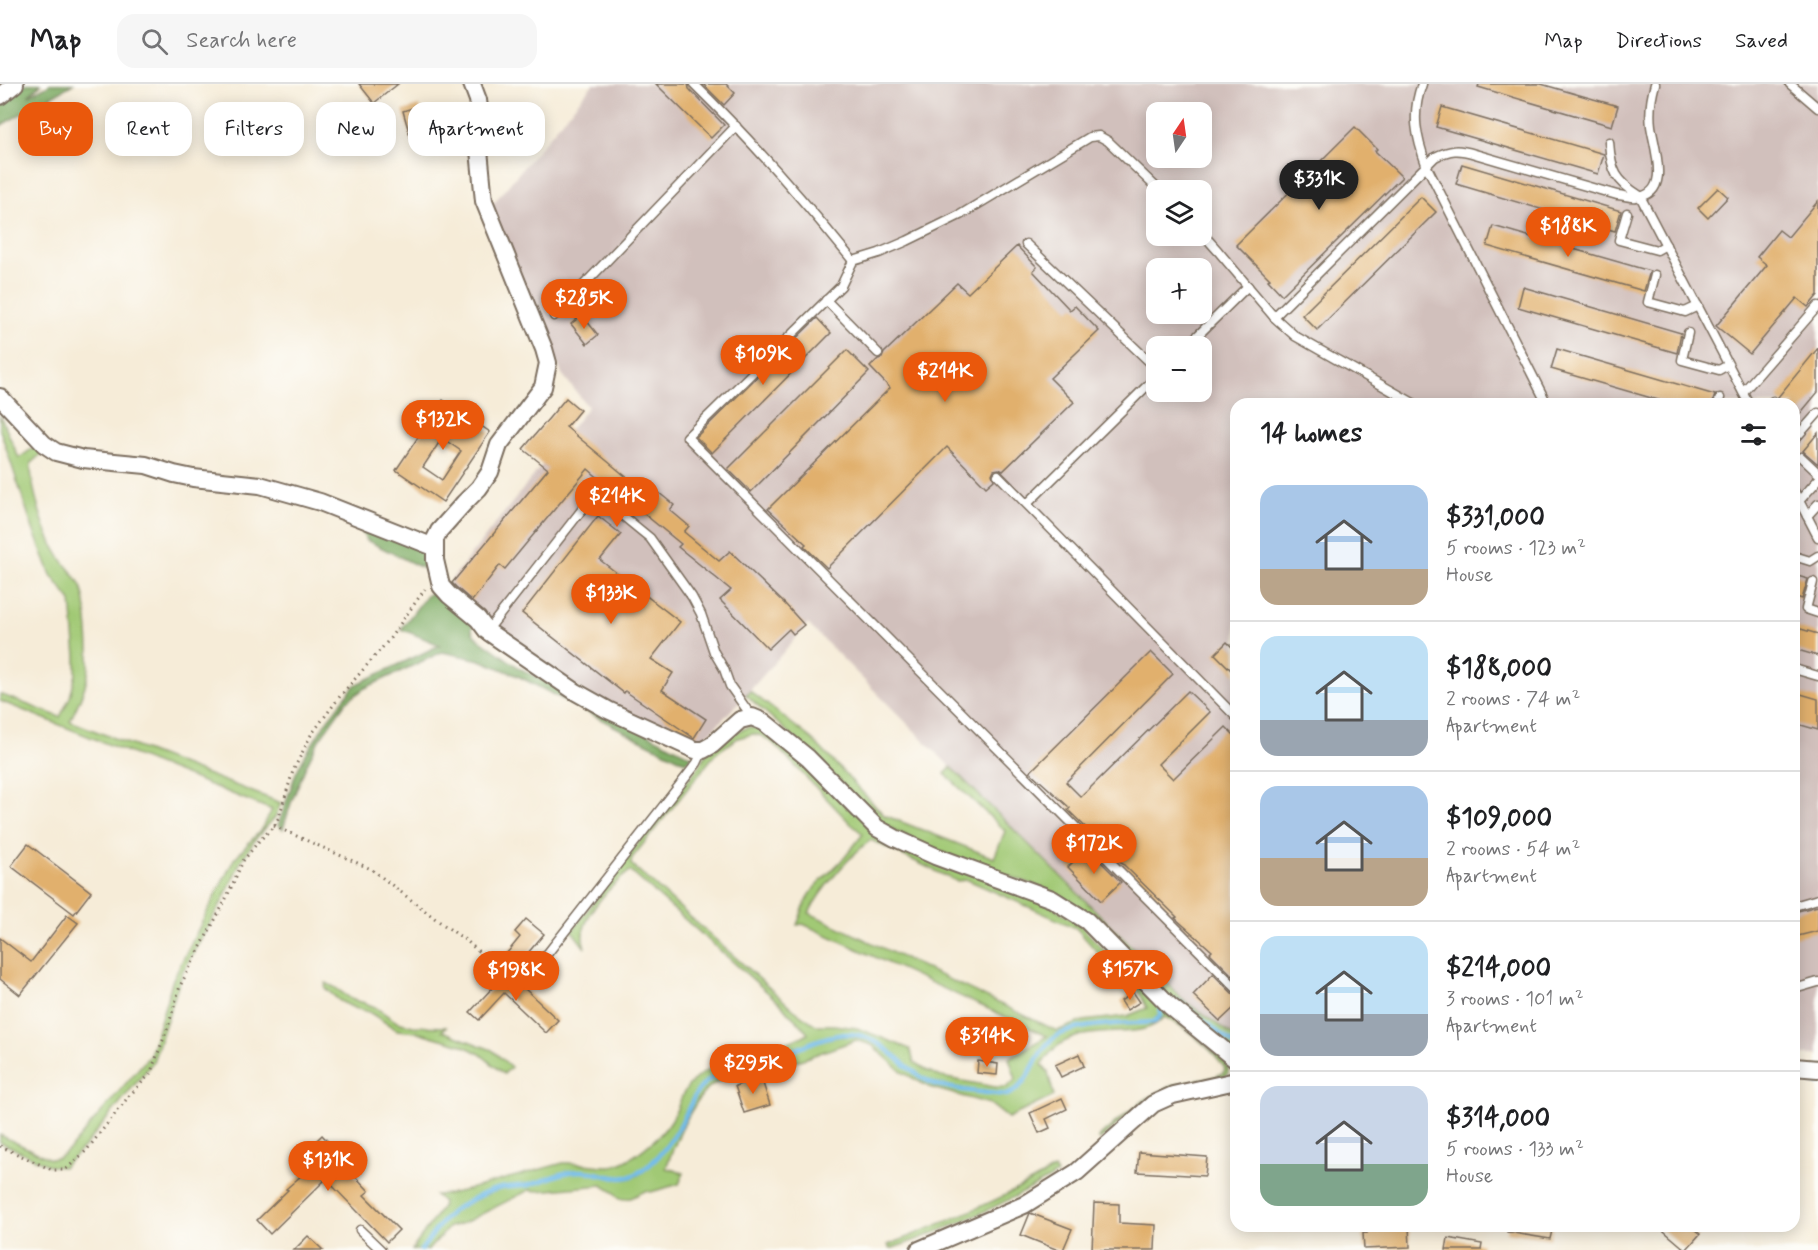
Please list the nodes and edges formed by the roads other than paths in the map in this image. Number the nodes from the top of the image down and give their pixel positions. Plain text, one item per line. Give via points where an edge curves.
1 (15, 84) edge
2 (472, 84) edge
3 (694, 84) edge
4 (1422, 84) edge
5 (1655, 84) edge
6 (1790, 84) edge
7 (0, 96) edge
8 (1818, 108) edge
9 (736, 126) junction
10 (1609, 142) dead end
11 (1427, 167) junction
12 (1149, 180) edge
13 (1640, 196) junction
14 (1627, 213) dead end
15 (1026, 244) dead end
16 (1212, 245) edge
17 (1666, 246) junction
18 (853, 261) junction
19 (1655, 275) dead end
20 (1248, 286) junction
21 (826, 300) junction
22 (1698, 306) junction
23 (1818, 306) edge
24 (554, 316) dead end
25 (1274, 317) junction
26 (1688, 333) dead end
27 (1197, 336) edge
28 (878, 353) dead end
29 (1146, 358) edge
30 (1728, 365) junction
31 (1146, 387) edge
32 (1743, 392) junction
33 (0, 397) edge
34 (1404, 398) edge
35 (1543, 398) edge
36 (1746, 398) edge
37 (1818, 413) edge
38 (1800, 434) edge
39 (1801, 457) dead end
40 (1818, 473) edge
41 (998, 475) dead end
42 (1818, 480) edge
43 (1800, 500) edge
44 (1800, 503) edge
45 (1027, 504) junction
46 (1818, 504) edge
47 (1807, 516) junction
48 (1818, 537) edge
49 (434, 547) junction
50 (1818, 556) edge
51 (1800, 558) edge
52 (1813, 582) dead end
53 (1818, 613) edge
54 (487, 631) junction
55 (1800, 671) edge
56 (1818, 676) edge
57 (1230, 711) edge
58 (752, 717) junction
59 (703, 750) junction
60 (1818, 899) edge
61 (1800, 904) edge
62 (533, 972) dead end
63 (1230, 982) edge
64 (1817, 985) edge
65 (1800, 988) edge
66 (1230, 1055) edge
67 (1800, 1067) edge
68 (1818, 1068) edge
69 (1230, 1082) edge
70 (360, 1230) dead end
71 (381, 1250) edge
72 (919, 1250) edge

1 - 7 street
2 - 49 street via 480,116 478,140 484,201 548,363 543,387 499,446 490,472 479,488 439,531
3 - 9 lane
4 - 11 lane via 1415,116 1417,141
5 - 13 lane via 1651,123 1659,171 1654,189
6 - 8 lane
9 - 18 lane
9 - 24 lane
10 - 13 lane via 1614,171 1624,186
11 - 13 lane via 1435,157 1460,150 1617,195
11 - 25 lane
11 - 35 lane
12 - 18 lane via 1108,141 1090,137 960,215
13 - 17 lane
14 - 17 lane via 1619,240 1657,250
15 - 29 lane
16 - 20 lane
17 - 22 lane
18 - 21 lane via 841,286
19 - 22 lane via 1648,302 1685,312
20 - 25 lane
20 - 27 lane
21 - 28 lane
21 - 63 lane via 687,437
22 - 30 lane
23 - 32 lane
25 - 34 lane via 1295,336
26 - 30 lane via 1682,360 1719,370
30 - 32 lane
31 - 45 lane
32 - 36 lane
33 - 49 street via 56,452 83,459 146,465 193,478 260,485 320,501
37 - 38 lane
39 - 40 lane
41 - 45 lane
42 - 43 lane
44 - 47 lane
45 - 57 lane
46 - 47 lane
47 - 48 lane
49 - 54 street via 441,586
50 - 51 lane via 1810,561
52 - 53 lane via 1806,609
54 - 58 lane via 595,492 650,538 692,597 730,686
54 - 59 street via 608,710 695,750
55 - 56 lane
58 - 59 street via 740,720
58 - 66 street via 780,733 877,828 935,856 1052,899 1087,921 1170,1006
59 - 62 lane
60 - 61 lane
64 - 65 lane
67 - 68 street
69 - 72 street via 1173,1095 1153,1104 1077,1172 1024,1205
70 - 71 lane

